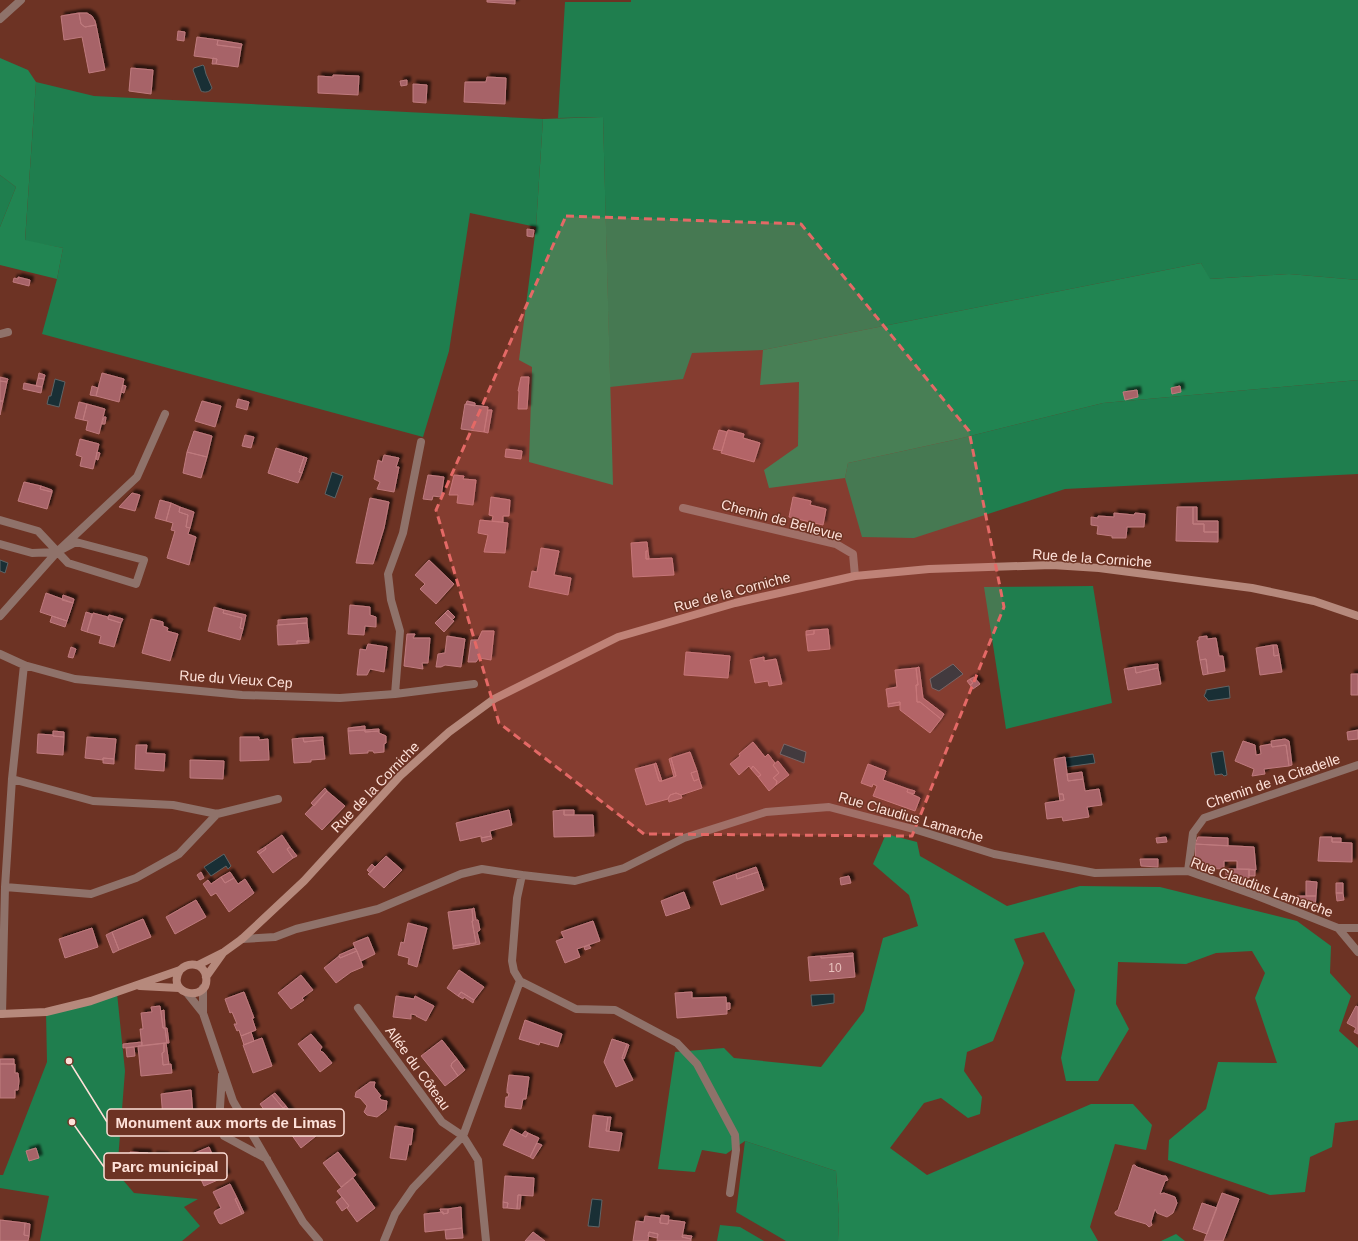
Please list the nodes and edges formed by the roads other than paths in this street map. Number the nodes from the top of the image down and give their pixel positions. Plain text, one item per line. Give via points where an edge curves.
1 (22, 0) edge
2 (0, 19) edge
3 (165, 414) dead end
4 (421, 442) dead end
5 (683, 508) dead end
6 (0, 520) edge
7 (0, 544) edge
8 (57, 552) junction
9 (854, 576) junction
10 (0, 616) edge
11 (1358, 616) edge
12 (0, 654) edge
13 (24, 665) junction
14 (474, 684) dead end
15 (395, 694) junction
16 (1358, 765) edge
17 (12, 779) junction
18 (278, 798) dead end
19 (217, 814) junction
20 (1188, 871) junction
21 (522, 876) junction
22 (5, 888) junction
23 (1338, 928) junction
24 (1358, 928) edge
25 (242, 939) junction
26 (224, 952) junction
27 (1358, 952) edge
28 (198, 965) junction
29 (180, 970) junction
30 (206, 977) junction
31 (520, 981) junction
32 (137, 986) junction
33 (180, 988) junction
34 (203, 988) junction
35 (187, 993) junction
36 (358, 1008) dead end
37 (203, 1013) junction
38 (1, 1014) edge
39 (222, 1070) junction
40 (463, 1136) junction
41 (267, 1159) junction
42 (730, 1193) dead end
43 (319, 1241) edge
44 (384, 1241) edge
45 (486, 1241) edge

1 - 2 street
3 - 8 street via 137,477
4 - 15 street via 403,533 388,574 391,600 400,631
5 - 9 street, Chemin de Bellevue via 836,544 853,554
6 - 8 street via 38,531
7 - 8 street via 32,554
8 - 8 street via 68,564 136,584 144,560 76,542
8 - 10 street
9 - 11 main road, Rue de la Corniche via 1052,564 1252,588 1314,602
9 - 25 main road, Rue de la Corniche via 735,604 618,637 494,699 449,732 400,776 304,881
12 - 13 street, Rue du Vieux Cep
13 - 15 street, Rue du Vieux Cep via 75,679 242,695 340,698
13 - 17 street
14 - 15 street, Rue du Vieux Cep
16 - 20 street, Chemin de la Citadelle via 1204,818 1193,833
17 - 19 street via 92,801 173,805
17 - 22 street
18 - 19 street
19 - 22 street via 179,854 136,878 91,894
20 - 21 street, Rue Claudius Lamarche via 1095,872 994,854 829,807 766,812 684,838 624,868 575,881
20 - 23 street, Rue Claudius Lamarche
21 - 25 street, Rue Claudius Lamarche via 482,869 460,874 378,909 296,929 276,937
21 - 31 street via 517,898 512,961
22 - 38 street
23 - 24 street
23 - 27 street, Rue Claudius Lamarche
25 - 26 main road, Rue de la Corniche
26 - 28 main road, Rue de la Corniche
26 - 30 main road, Rue de la Corniche
28 - 29 main road, Rue de la Corniche via 188,964
28 - 30 main road
29 - 32 main road, Rue de la Corniche
29 - 33 main road via 176,979
30 - 34 main road, Rue de la Corniche
31 - 40 street, Allée du Côteau
31 - 42 street via 576,1009 615,1010 682,1048 697,1064 735,1135 736,1150
32 - 33 main road, Rue de la Corniche
32 - 38 main road, Rue de la Corniche via 46,1012
33 - 35 main road
34 - 35 main road via 196,993
34 - 37 street
35 - 37 street
36 - 40 street, Allée du Côteau via 442,1122
37 - 39 street
39 - 41 street via 233,1101
39 - 41 street via 219,1123 224,1136
40 - 44 street, Allée du Côteau via 412,1188 396,1214
40 - 45 street, Allée du Côteau via 478,1160
41 - 43 street via 303,1222

